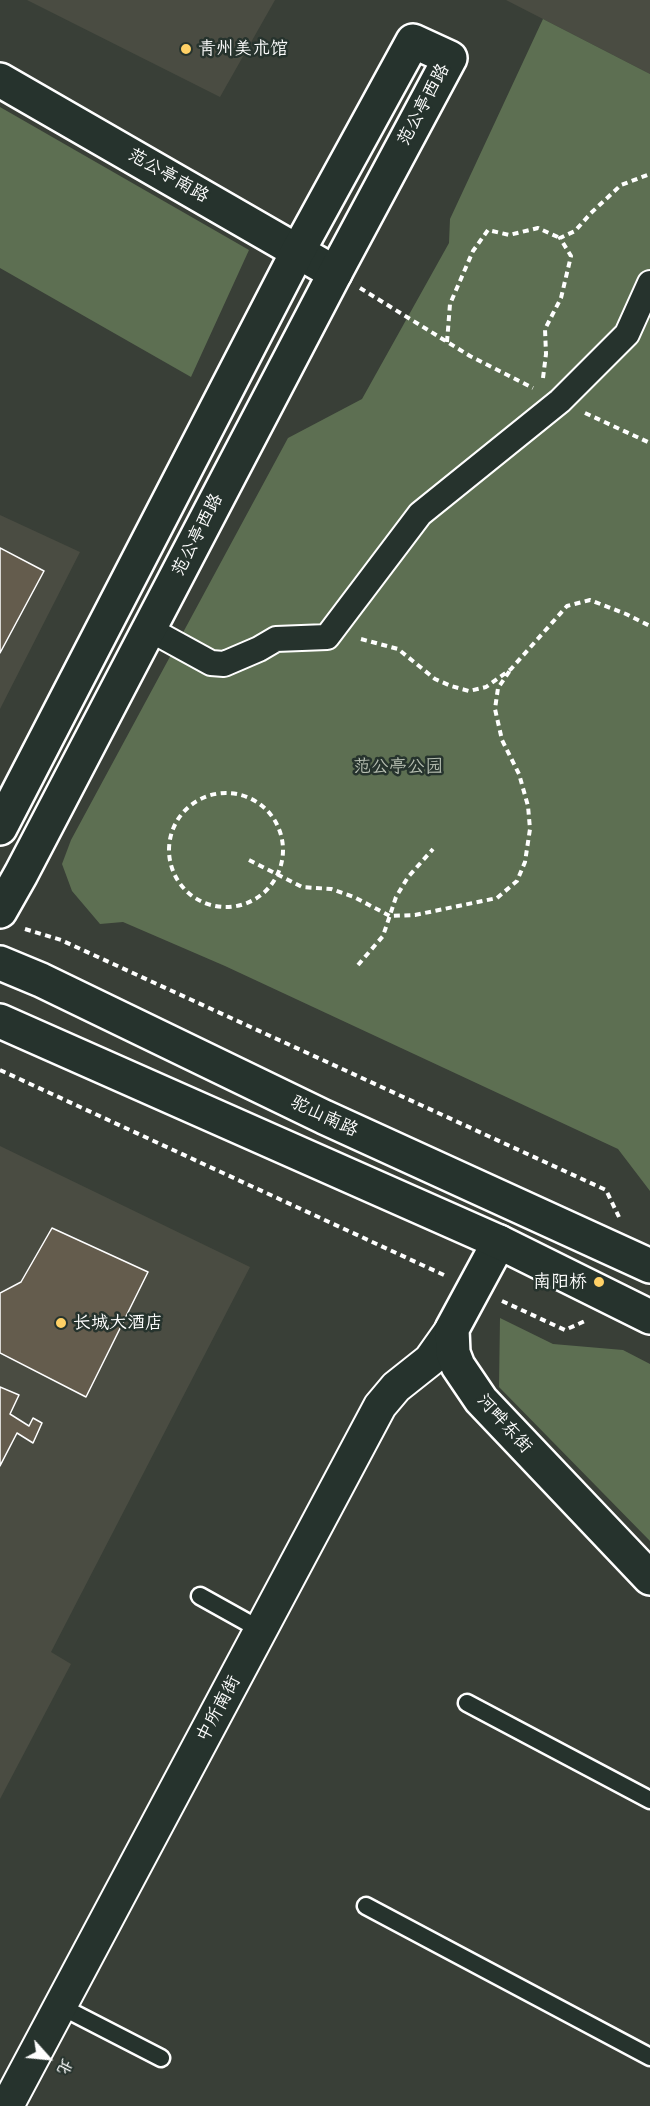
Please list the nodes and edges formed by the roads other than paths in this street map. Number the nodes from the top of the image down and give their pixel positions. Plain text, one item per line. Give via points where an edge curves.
1 (0, 80) edge
2 (298, 251) junction
3 (335, 273) junction
4 (650, 283) edge
5 (150, 629) junction
6 (0, 828) edge
7 (10, 919) edge
8 (0, 963) edge
9 (0, 1021) edge
10 (499, 1242) junction
11 (645, 1264) edge
12 (637, 1310) edge
13 (452, 1329) junction
14 (650, 1578) edge
15 (200, 1596) dead end
16 (261, 1630) junction
17 (468, 1703) dead end
18 (650, 1800) edge
19 (366, 1906) dead end
20 (60, 2006) junction
21 (650, 2057) edge
22 (161, 2058) dead end
23 (7, 2106) edge

1 - 2 main road, 范公亭南路
2 - 3 main road, 范公亭南路
2 - 3 main road, 范公亭西路 via 413,41 450,58
2 - 6 main road, 范公亭西路
3 - 5 main road, 范公亭西路
4 - 5 street via 627,334 560,401 420,514 327,636 276,639 224,664 211,663
5 - 7 main road, 范公亭西路
8 - 11 main road, 驼山南路 via 324,1118
9 - 10 main road
10 - 12 main road
10 - 13 main road
13 - 14 main road, 河畔东街 via 455,1359 481,1400
13 - 16 street, 中所南街 via 430,1360 396,1387 380,1406
15 - 16 lane
16 - 20 street, 中所南街
17 - 18 lane
19 - 21 lane
20 - 22 lane
20 - 23 street, 中所南街

